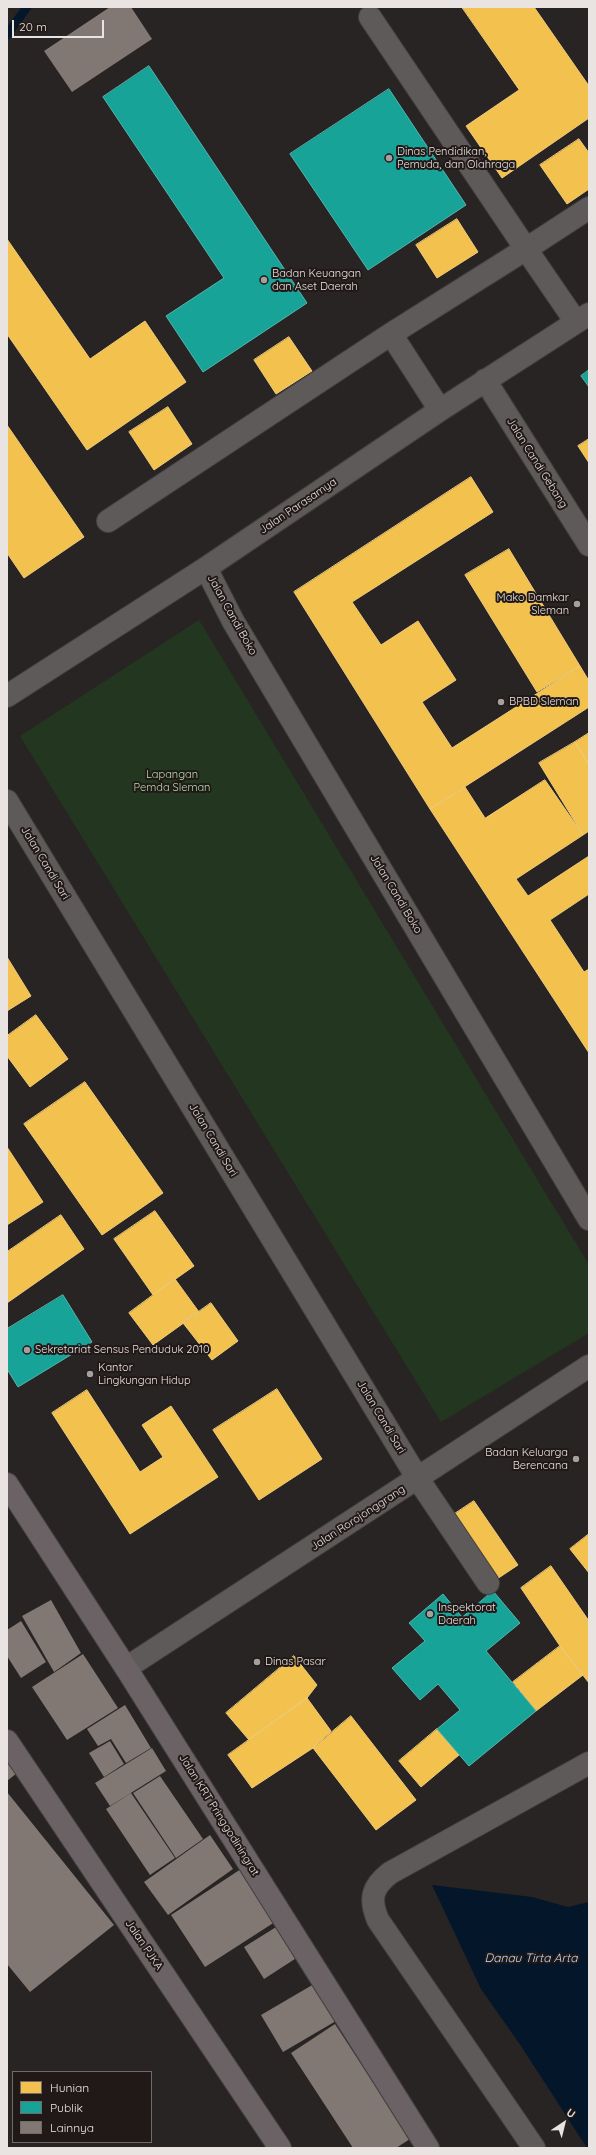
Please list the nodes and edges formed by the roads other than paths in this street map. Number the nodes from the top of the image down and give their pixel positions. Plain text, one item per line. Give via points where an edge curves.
1 (370, 17) dead end
2 (589, 208) edge
3 (526, 249) junction
4 (582, 318) edge
5 (391, 334) junction
6 (485, 380) junction
7 (440, 410) junction
8 (108, 521) dead end
9 (589, 545) edge
10 (206, 568) junction
11 (7, 696) edge
12 (7, 801) edge
13 (589, 1219) edge
14 (589, 1366) edge
15 (418, 1479) junction
16 (7, 1484) edge
17 (488, 1583) dead end
18 (126, 1668) junction
19 (7, 1741) edge
20 (589, 1763) edge
21 (280, 2148) edge
22 (428, 2148) edge
23 (534, 2148) edge

1 - 3 street
2 - 3 street
3 - 4 street
3 - 5 street
4 - 6 street, Jalan Parasamya
5 - 7 street
5 - 8 street
6 - 7 street, Jalan Parasamya
6 - 9 street, Jalan Candi Gebang
7 - 10 street, Jalan Parasamya
10 - 11 street, Jalan Parasamya
10 - 13 street, Jalan Candi Boko via 233,621
12 - 15 street, Jalan Candi Sari
14 - 15 street, Jalan Rorojonggrang
15 - 17 street, Jalan Candi Sari
15 - 18 street, Jalan Rorojonggrang
16 - 18 main road, Jalan KRT Pringgodiningrat
18 - 22 main road, Jalan KRT Pringgodiningrat
19 - 21 main road, Jalan PJKA
20 - 23 street via 390,1873 379,1882 373,1895 372,1907 378,1920

